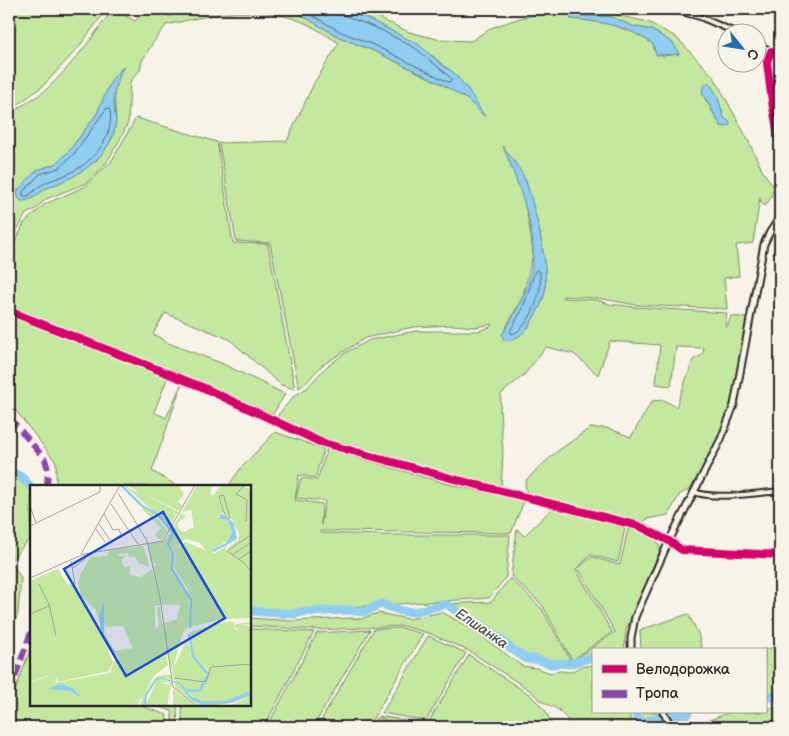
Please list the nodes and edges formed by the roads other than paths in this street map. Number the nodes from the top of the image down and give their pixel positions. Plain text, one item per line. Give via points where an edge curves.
1 (674, 10) dead end
2 (716, 24) edge
3 (766, 49) edge
4 (771, 51) junction
5 (780, 55) edge
6 (780, 145) edge
7 (780, 217) edge
8 (9, 312) edge
9 (780, 491) edge
10 (694, 492) junction
11 (669, 541) junction
12 (780, 555) edge
13 (631, 648) edge
14 (663, 714) edge
15 (672, 727) edge

1 - 2 street
3 - 4 street
4 - 5 street
4 - 6 street via 767,62
7 - 10 main road via 764,244 734,405
8 - 11 street via 202,387 320,442 639,526
9 - 10 street via 711,495
10 - 11 main road
11 - 12 street via 682,550
11 - 13 main road via 635,617
14 - 15 main road

